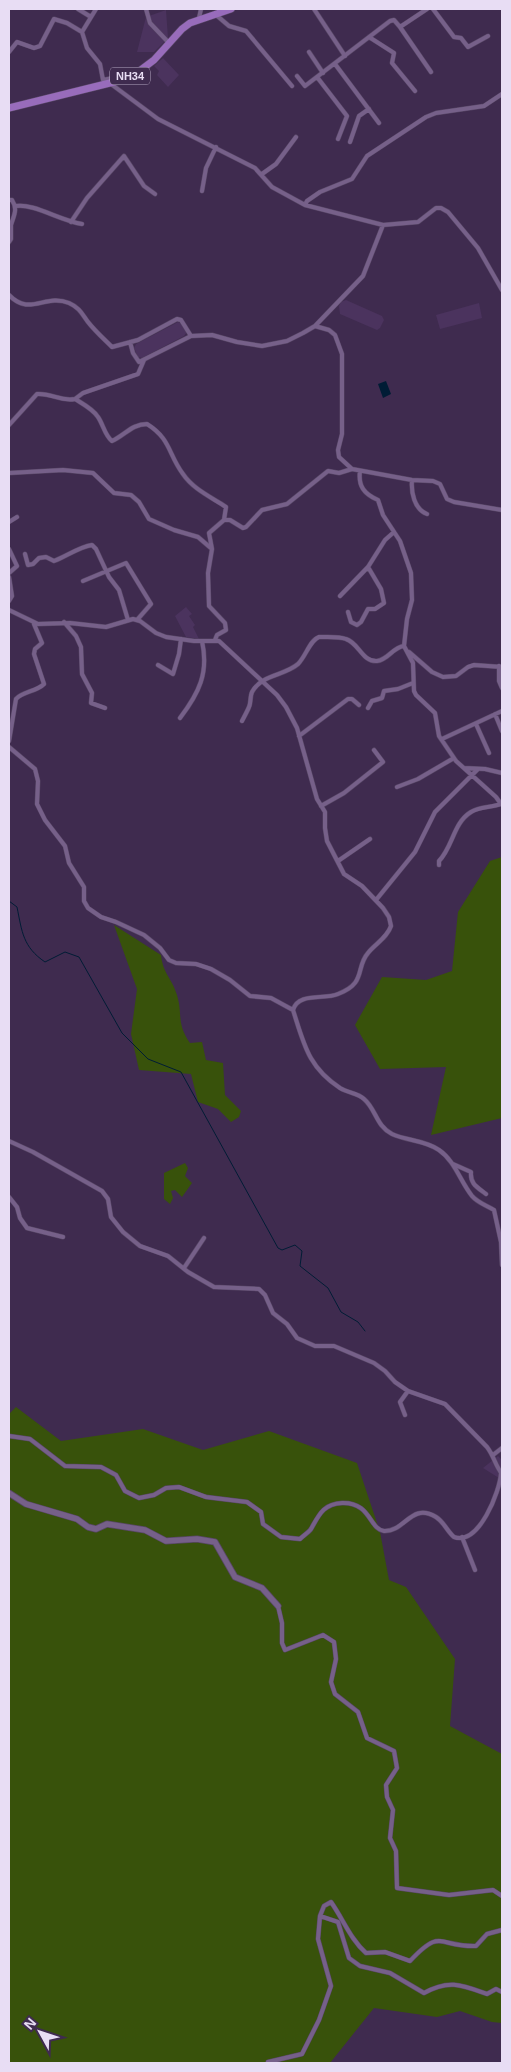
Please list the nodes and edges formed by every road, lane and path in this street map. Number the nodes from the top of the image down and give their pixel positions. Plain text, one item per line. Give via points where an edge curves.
1 (78, 9) edge
2 (96, 9) edge
3 (146, 9) edge
4 (201, 9) edge
5 (232, 9) edge
6 (314, 9) edge
7 (427, 9) edge
8 (433, 9) edge
9 (215, 14) junction
10 (91, 17) junction
11 (199, 18) junction
12 (400, 27) junction
13 (82, 32) junction
14 (488, 36) dead end
15 (369, 37) junction
16 (169, 43) junction
17 (9, 52) edge
18 (309, 52) dead end
19 (345, 56) junction
20 (335, 64) junction
21 (431, 72) dead end
22 (323, 73) junction
23 (297, 76) dead end
24 (317, 76) junction
25 (114, 83) junction
26 (292, 86) dead end
27 (415, 91) dead end
28 (502, 94) edge
29 (9, 108) edge
30 (369, 109) junction
31 (379, 123) dead end
32 (296, 137) dead end
33 (338, 139) dead end
34 (350, 142) dead end
35 (216, 147) junction
36 (262, 174) junction
37 (202, 191) dead end
38 (155, 194) dead end
39 (9, 200) edge
40 (305, 205) junction
41 (16, 206) junction
42 (72, 222) junction
43 (10, 223) edge
44 (82, 224) dead end
45 (383, 225) junction
46 (9, 242) edge
47 (502, 290) edge
48 (9, 295) edge
49 (315, 326) junction
50 (191, 336) junction
51 (130, 342) junction
52 (144, 360) junction
53 (75, 399) junction
54 (9, 425) edge
55 (352, 469) junction
56 (360, 471) junction
57 (9, 472) edge
58 (412, 480) junction
59 (502, 510) edge
60 (427, 514) dead end
61 (17, 517) dead end
62 (224, 520) junction
63 (9, 522) edge
64 (394, 532) junction
65 (9, 549) edge
66 (212, 549) junction
67 (25, 554) dead end
68 (368, 567) junction
69 (106, 570) junction
70 (9, 573) edge
71 (9, 577) edge
72 (83, 581) dead end
73 (340, 596) dead end
74 (9, 601) edge
75 (9, 610) edge
76 (348, 612) dead end
77 (128, 620) junction
78 (137, 620) junction
79 (64, 622) junction
80 (34, 624) junction
81 (181, 639) junction
82 (215, 640) junction
83 (202, 642) junction
84 (404, 646) junction
85 (408, 652) junction
86 (158, 665) dead end
87 (501, 666) edge
88 (261, 681) junction
89 (413, 683) junction
90 (502, 688) edge
91 (359, 705) dead end
92 (105, 708) dead end
93 (368, 708) dead end
94 (502, 711) edge
95 (495, 714) junction
96 (180, 718) dead end
97 (242, 721) dead end
98 (476, 724) junction
99 (502, 731) edge
100 (299, 736) junction
101 (442, 739) junction
102 (9, 741) edge
103 (9, 747) edge
104 (374, 750) dead end
105 (489, 753) dead end
106 (454, 758) junction
107 (464, 768) junction
108 (478, 769) junction
109 (502, 773) edge
110 (472, 775) junction
111 (397, 787) dead end
112 (501, 804) edge
113 (321, 806) junction
114 (370, 839) dead end
115 (338, 861) junction
116 (440, 865) dead end
117 (376, 900) junction
118 (293, 1010) junction
119 (9, 1141) edge
120 (451, 1163) junction
121 (486, 1194) dead end
122 (9, 1198) edge
123 (63, 1237) dead end
124 (204, 1238) dead end
125 (502, 1265) edge
126 (184, 1268) junction
127 (408, 1391) junction
128 (406, 1416) dead end
129 (9, 1436) edge
130 (502, 1448) edge
131 (493, 1455) junction
132 (502, 1473) edge
133 (9, 1493) edge
134 (462, 1537) junction
135 (475, 1570) dead end
136 (278, 1606) joint
137 (502, 1896) edge
138 (320, 1916) junction
139 (502, 1930) edge
140 (502, 1992) edge
141 (268, 2062) dead end

1 - 10 street
2 - 10 street
3 - 16 street via 150,23
4 - 11 street
5 - 9 highway, NH34
6 - 19 street
7 - 12 street
8 - 14 street via 454,37 461,38 468,47
9 - 11 highway, NH34
9 - 26 street via 229,26 246,31
10 - 13 street
11 - 16 highway, NH34
12 - 15 street via 394,20 390,21
12 - 21 street
13 - 17 street via 54,19 40,46 34,48 17,42
13 - 25 street via 87,48 100,64 103,80 116,78
15 - 19 street
15 - 27 street via 394,53 392,63
16 - 25 highway, NH34 via 149,64
18 - 22 street
19 - 20 street
20 - 22 street
20 - 30 street
22 - 24 street
23 - 24 street via 305,86
24 - 33 street via 347,116
25 - 29 highway, NH34
25 - 35 street via 158,119
28 - 40 street via 484,106 426,117 367,156 352,179 320,192
30 - 31 street
30 - 34 street via 359,116
32 - 36 street via 276,164
35 - 36 street
35 - 37 street via 206,168
36 - 40 street via 272,187
38 - 42 street via 144,186 124,156 87,198
39 - 41 street
40 - 45 street
41 - 42 street via 25,205
41 - 43 street
42 - 44 street
43 - 46 street
45 - 47 street via 418,222 436,208 441,208 478,248
45 - 49 street via 363,276
48 - 51 street via 24,305 34,306 57,299 70,304 80,309 112,347
49 - 50 street via 286,340 262,346 212,335
49 - 55 street via 335,335 342,354 342,434 338,450 339,457
50 - 51 street via 177,319
50 - 52 street
51 - 52 street via 139,362
52 - 53 street via 138,374
53 - 54 street via 65,401 37,394
53 - 62 street via 96,414 107,438 112,441 137,424 147,424 155,429 166,441 182,474 192,485 226,507
55 - 56 street
55 - 62 street via 339,473 328,471 288,504 262,510 246,527
56 - 58 street
56 - 64 street via 362,489 369,497 378,500
57 - 66 street via 63,470 93,473 114,493 131,495 149,519 198,537
58 - 59 street via 432,480 454,502
58 - 60 street via 415,501 421,512
61 - 63 street
62 - 66 street via 209,533
64 - 68 street
64 - 84 street via 411,573 412,600
65 - 70 street via 17,566
66 - 82 street via 208,573 209,606 225,623 226,630
67 - 69 street via 28,565 39,558 54,561 92,545
68 - 73 street
68 - 76 street via 384,603 368,609 357,625 351,622
69 - 72 street
69 - 77 street via 119,590
69 - 78 street via 124,562 128,565 151,604
71 - 74 street via 12,596
75 - 80 street
77 - 78 street
77 - 79 street via 106,627
78 - 81 street via 161,635
79 - 80 street
79 - 92 street via 82,647 82,674 92,693 91,703
80 - 102 street via 42,643 34,654 44,684 16,699
81 - 83 street
81 - 86 street via 173,674
82 - 83 street
82 - 88 street via 225,645
83 - 96 street via 204,673 195,699
84 - 85 street
84 - 88 street via 375,661 347,639 319,637 297,664 286,672
85 - 87 street via 443,677 456,676 470,666
85 - 89 street via 415,671
87 - 90 street via 499,681
88 - 97 street via 252,692
88 - 100 street via 286,707
89 - 93 street via 383,691 382,698 372,701
89 - 101 street via 416,695 435,714
91 - 100 street via 348,699
94 - 95 street
95 - 98 street
95 - 99 street
98 - 101 street
98 - 105 street
100 - 113 street
101 - 106 street
103 - 118 street via 35,769 37,804 44,820 66,846 69,863 84,886 84,901 88,908 144,935 169,960 204,966 250,996 271,998
104 - 113 street via 383,762 344,794
106 - 107 street
106 - 111 street
107 - 108 street
107 - 110 street
108 - 109 street
108 - 110 street
110 - 112 street
110 - 117 street via 435,812 415,852
112 - 116 street via 481,807 469,813 458,826 439,861
113 - 115 street via 326,815 327,841
114 - 115 street
115 - 117 street via 344,874 358,882
117 - 118 street via 387,913 391,926 366,955 357,981 337,995 300,1001
118 - 120 street via 303,1045 320,1072 342,1089 365,1100 388,1132 438,1149
119 - 126 street via 102,1191 108,1198 111,1217 123,1232 140,1246 168,1256
120 - 121 street via 471,1172 473,1184
120 - 125 street via 471,1195 496,1214
122 - 123 street via 27,1228
124 - 126 street
126 - 127 street via 214,1287 259,1289 266,1295 273,1313 297,1338 315,1346 334,1346 364,1358
127 - 128 street via 400,1402
127 - 131 street via 445,1404
129 - 134 street via 30,1440 65,1466 101,1467 116,1475 125,1491 140,1498 166,1488 179,1487 206,1498 247,1502 261,1512 263,1524 281,1537 300,1539 311,1530 322,1511 341,1503 361,1508 379,1530 398,1527 423,1513 435,1516 448,1532
130 - 131 street
131 - 132 street via 493,1462
132 - 134 street via 484,1521
133 - 136 main road via 26,1504 77,1519 96,1529 107,1524 145,1530 166,1541 197,1539 215,1542 235,1577 262,1588
134 - 135 street
136 - 137 street via 285,1650 323,1635 334,1642 336,1659 331,1682 335,1694 358,1712 366,1738 394,1751 396,1768 386,1785 393,1810 390,1838 396,1852 397,1888 449,1895 493,1890
138 - 139 street via 324,1906 331,1902 358,1945 366,1952 385,1952 410,1961 425,1945 437,1939 476,1946 487,1934
138 - 140 street via 338,1922 349,1958 360,1966 390,1973 424,1993 438,1985 462,1985 487,1994 496,1989
138 - 141 street via 318,1939 331,1986 319,2020 302,2054

